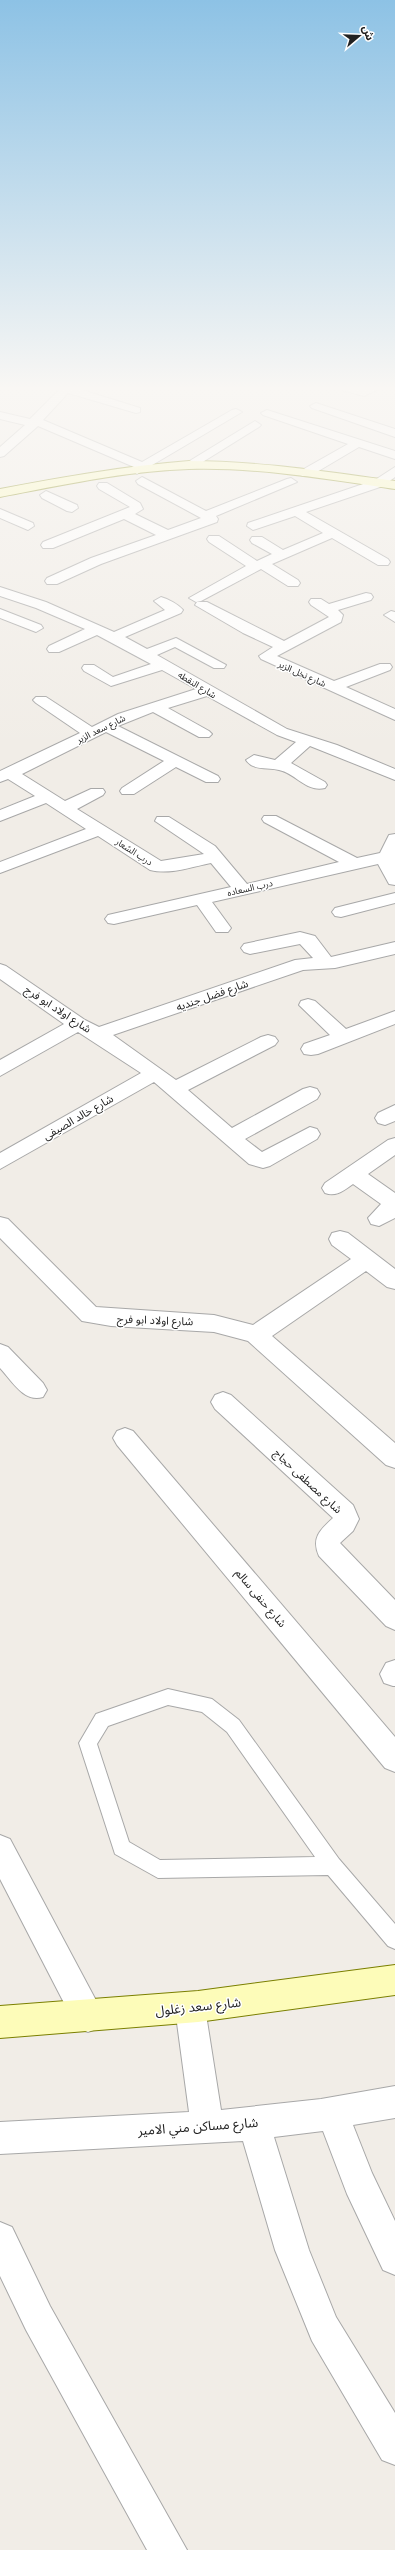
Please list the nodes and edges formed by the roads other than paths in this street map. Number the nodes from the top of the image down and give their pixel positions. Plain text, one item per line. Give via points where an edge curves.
1 (137, 509) edge
2 (197, 509) edge
3 (221, 509) edge
4 (301, 509) edge
5 (295, 511) junction
6 (0, 513) edge
7 (126, 515) junction
8 (206, 515) junction
9 (28, 526) dead end
10 (253, 526) dead end
11 (333, 533) junction
12 (169, 536) junction
13 (214, 539) dead end
14 (256, 540) dead end
15 (48, 544) dead end
16 (281, 554) junction
17 (383, 562) dead end
18 (259, 565) junction
19 (52, 581) dead end
20 (293, 583) dead end
21 (0, 591) edge
22 (16, 596) junction
23 (366, 597) dead end
24 (161, 601) dead end
25 (0, 606) edge
26 (0, 613) edge
27 (36, 628) dead end
28 (97, 629) junction
29 (114, 637) junction
30 (284, 646) junction
31 (54, 649) dead end
32 (146, 655) junction
33 (163, 665) junction
34 (385, 667) dead end
35 (89, 668) dead end
36 (177, 672) junction
37 (333, 688) junction
38 (206, 690) junction
39 (41, 700) dead end
40 (155, 707) junction
41 (395, 715) edge
42 (97, 729) junction
43 (204, 734) dead end
44 (309, 740) junction
45 (177, 760) junction
46 (254, 760) dead end
47 (283, 765) junction
48 (4, 773) edge
49 (395, 775) edge
50 (212, 779) dead end
51 (319, 785) dead end
52 (128, 791) dead end
53 (97, 792) dead end
54 (48, 797) junction
55 (66, 808) junction
56 (0, 816) edge
57 (270, 820) dead end
58 (163, 821) dead end
59 (99, 830) junction
60 (395, 839) edge
61 (386, 857) junction
62 (217, 858) junction
63 (355, 864) junction
64 (0, 868) edge
65 (395, 880) edge
66 (242, 890) junction
67 (395, 898) edge
68 (201, 899) junction
69 (341, 912) dead end
70 (114, 919) dead end
71 (222, 928) dead end
72 (250, 948) dead end
73 (395, 948) edge
74 (326, 962) junction
75 (0, 970) edge
76 (308, 1006) dead end
77 (395, 1017) edge
78 (78, 1024) junction
79 (98, 1034) junction
80 (344, 1037) junction
81 (268, 1041) dead end
82 (310, 1050) dead end
83 (0, 1069) edge
84 (155, 1073) junction
85 (176, 1088) junction
86 (310, 1094) dead end
87 (310, 1134) dead end
88 (232, 1137) junction
89 (395, 1145) edge
90 (0, 1162) edge
91 (353, 1174) junction
92 (332, 1188) dead end
93 (379, 1218) dead end
94 (0, 1225) edge
95 (340, 1239) dead end
96 (366, 1260) junction
97 (395, 1281) edge
98 (256, 1335) junction
99 (0, 1353) edge
100 (35, 1390) dead end
101 (223, 1402) dead end
102 (125, 1438) dead end
103 (395, 1458) edge
104 (395, 1618) edge
105 (395, 1759) edge
106 (0, 1849) edge
107 (332, 1866) junction
108 (395, 1939) edge
109 (395, 1980) edge
110 (190, 2008) junction
111 (88, 2017) junction
112 (0, 2022) edge
113 (395, 2102) edge
114 (332, 2113) junction
115 (254, 2123) junction
116 (207, 2127) junction
117 (0, 2138) edge
118 (0, 2239) edge
119 (395, 2258) edge
120 (395, 2447) edge
121 (168, 2550) edge

1 - 7 street
2 - 8 street
3 - 8 street
4 - 5 street
5 - 10 street
5 - 11 street
6 - 9 street
7 - 12 street
7 - 15 street
8 - 12 street via 211,521
11 - 16 street
11 - 17 street
12 - 19 street via 96,561
13 - 18 street
14 - 16 street
16 - 18 street
18 - 20 street
18 - 30 street via 199,602 248,630
21 - 22 street, شارع النقطه
22 - 25 street
22 - 28 street, شارع النقطه
23 - 30 street, شارع نخل الزير via 321,605 336,615 336,619
24 - 29 street via 176,610
26 - 27 street
28 - 29 street, شارع النقطه
28 - 31 street
29 - 32 street, شارع النقطه
30 - 37 street, شارع نخل الزير via 266,656
32 - 33 street, شارع النقطه
32 - 36 street via 176,642 213,661
33 - 35 street via 111,682
33 - 36 street, شارع النقطه
34 - 37 street
36 - 38 street, شارع النقطه
37 - 41 street, شارع نخل الزير
38 - 40 street, شارع سعد الزير
38 - 44 street, شارع النقطه via 276,729
39 - 42 street
40 - 42 street, شارع سعد الزير via 123,716
40 - 43 street
42 - 45 street
42 - 48 street, شارع سعد الزير
44 - 47 street via 283,759
44 - 49 street, شارع النقطه
45 - 50 street
45 - 52 street
46 - 47 street via 264,764
47 - 51 street
48 - 54 street, درب الشعار
53 - 55 street
54 - 55 street, درب الشعار
54 - 56 street
55 - 59 street, درب الشعار
57 - 63 street
58 - 62 street
59 - 62 street, درب الشعار via 156,866 175,866
59 - 64 street
60 - 61 street
61 - 63 street, درب السعاده
61 - 65 street via 385,862
62 - 66 street
63 - 66 street, درب السعاده
66 - 68 street, درب السعاده
67 - 69 street
68 - 70 street, درب السعاده
68 - 71 street
72 - 74 street via 300,938 309,940
73 - 74 street, شارع فضل جنديه
74 - 79 street, شارع فضل جنديه via 301,964
75 - 78 street, شارع اولاد ابو فرج
76 - 80 street
77 - 80 street
78 - 79 street, شارع اولاد ابو فرج
78 - 83 street
79 - 84 street, شارع اولاد ابو فرج
80 - 82 street
81 - 85 street
84 - 85 street, شارع اولاد ابو فرج
84 - 90 street, شارع خالد الصيفى
85 - 88 street, شارع اولاد ابو فرج
86 - 88 street
87 - 88 street, شارع اولاد ابو فرج via 263,1161 256,1159
89 - 91 street
91 - 92 street
91 - 93 street via 390,1200 392,1205 389,1211
94 - 98 street, شارع اولاد ابو فرج via 90,1315 110,1318 179,1319 229,1326
95 - 96 street
96 - 97 street
96 - 98 street
98 - 103 street, شارع اولاد ابو فرج
99 - 100 street
101 - 104 street, شارع مصطفى حجاج via 344,1513 345,1524 328,1537 328,1548
102 - 105 street, شارع حنفى سالم
106 - 111 street
107 - 107 lane via 233,1726 206,1705 168,1696 102,1720 88,1743 122,1848 158,1869
107 - 108 lane
109 - 110 street, شارع سعد زغلول via 315,1993
110 - 111 street, شارع سعد زغلول
110 - 116 street
111 - 112 street, شارع سعد زغلول
113 - 114 street, شارع مساكن مني الامير
114 - 115 street, شارع مساكن مني الامير
114 - 119 street via 359,2182
115 - 116 street, شارع مساكن مني الامير
115 - 120 street via 292,2250 324,2329
116 - 117 street, شارع مساكن مني الامير
118 - 121 street via 38,2318

